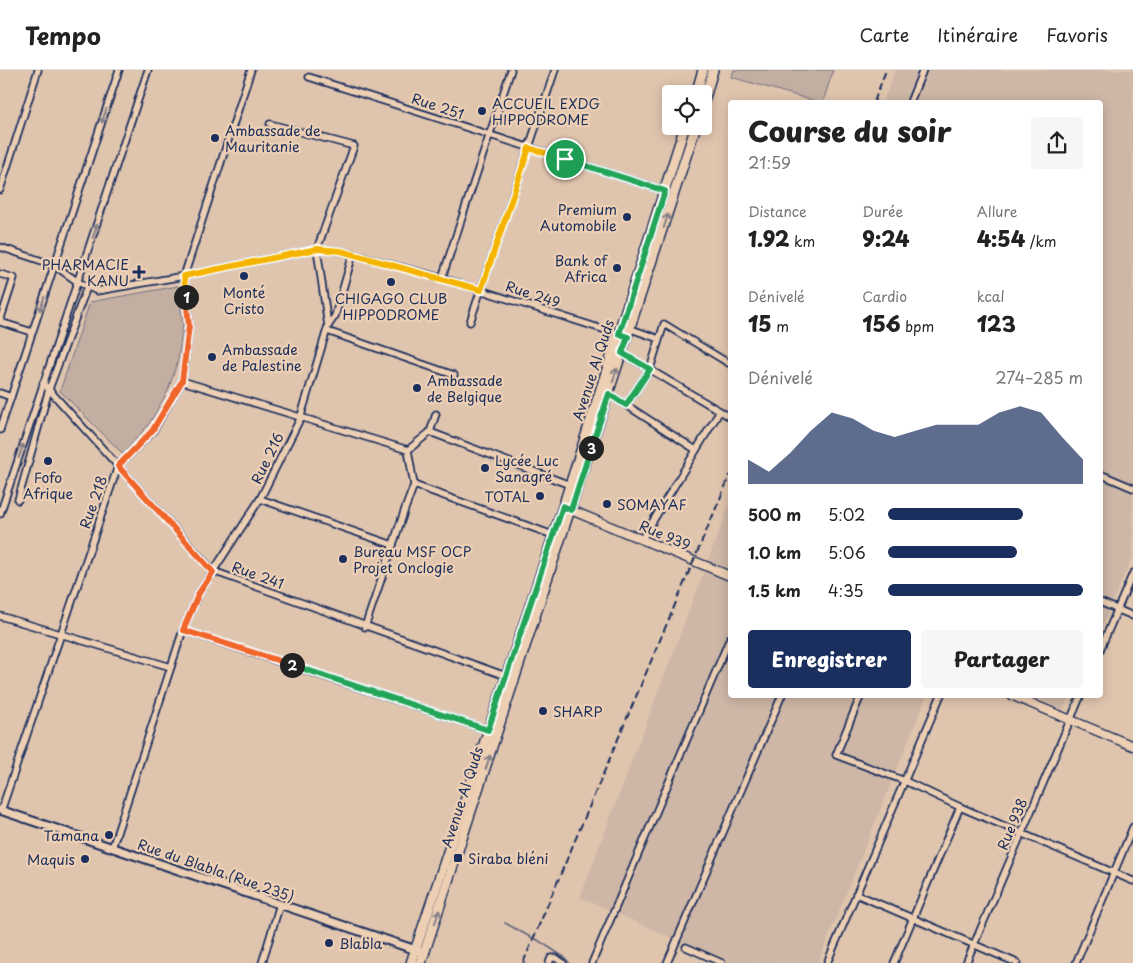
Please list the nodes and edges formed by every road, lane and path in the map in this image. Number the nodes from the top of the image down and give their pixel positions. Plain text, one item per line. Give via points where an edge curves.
1 (38, 70) edge
2 (119, 70) edge
3 (148, 70) edge
4 (251, 70) edge
5 (511, 70) edge
6 (555, 70) edge
7 (703, 70) edge
8 (713, 70) edge
9 (923, 70) edge
10 (309, 78) dead end
11 (699, 85) edge
12 (708, 85) edge
13 (911, 100) edge
14 (270, 124) dead end
15 (489, 135) junction
16 (682, 135) edge
17 (693, 135) edge
18 (529, 148) junction
19 (0, 190) edge
20 (665, 191) junction
21 (674, 194) junction
22 (0, 247) edge
23 (317, 249) junction
24 (354, 254) junction
25 (54, 265) junction
26 (0, 274) edge
27 (184, 276) junction
28 (442, 278) junction
29 (78, 282) junction
30 (87, 287) junction
31 (481, 290) junction
32 (0, 322) edge
33 (470, 322) dead end
34 (328, 329) junction
35 (32, 332) junction
36 (626, 333) junction
37 (659, 339) junction
38 (622, 353) junction
39 (728, 363) edge
40 (650, 369) junction
41 (454, 374) dead end
42 (182, 381) junction
43 (44, 383) junction
44 (49, 389) junction
45 (0, 393) edge
46 (609, 394) junction
47 (11, 397) junction
48 (626, 405) junction
49 (720, 411) junction
50 (436, 414) dead end
51 (728, 416) edge
52 (300, 418) junction
53 (0, 430) edge
54 (430, 432) junction
55 (408, 450) junction
56 (696, 450) junction
57 (118, 466) junction
58 (1103, 475) edge
59 (414, 485) junction
60 (570, 485) junction
61 (1133, 488) edge
62 (18, 500) dead end
63 (260, 500) junction
64 (567, 508) junction
65 (0, 514) edge
66 (553, 535) junction
67 (642, 539) junction
68 (392, 545) junction
69 (213, 572) junction
70 (1133, 573) edge
71 (728, 575) edge
72 (1103, 603) edge
73 (1117, 609) junction
74 (0, 616) edge
75 (1133, 616) edge
76 (366, 627) junction
77 (183, 630) junction
78 (60, 635) junction
79 (728, 643) edge
80 (1103, 643) edge
81 (171, 667) junction
82 (506, 676) junction
83 (781, 698) edge
84 (860, 698) edge
85 (940, 698) edge
86 (1018, 698) edge
87 (1080, 698) edge
88 (1070, 720) junction
89 (488, 730) junction
90 (1133, 746) edge
91 (904, 780) junction
92 (960, 807) junction
93 (1, 810) edge
94 (1133, 827) edge
95 (1021, 834) junction
96 (112, 848) junction
97 (1114, 873) junction
98 (1133, 881) edge
99 (856, 894) junction
100 (280, 904) junction
101 (913, 918) junction
102 (974, 944) junction
103 (686, 947) dead end
104 (416, 950) junction
105 (425, 953) junction
106 (550, 960) edge
107 (262, 963) edge
108 (411, 963) edge
109 (422, 963) edge
110 (563, 963) edge
111 (592, 963) edge
112 (667, 963) edge
113 (722, 963) edge
114 (827, 963) edge
115 (894, 963) edge
116 (966, 963) edge
117 (1017, 963) edge
118 (1076, 963) edge

1 - 19 street
2 -> 25 street
29 -> 3 street
4 - 27 street, Rue 218
5 - 15 street
6 - 18 street
7 - 11 main road
8 - 12 main road
9 - 13 street
10 - 15 street, Rue 251
14 - 23 street, Rue 216 via 354,146
15 - 18 street, Rue 251
15 - 28 street
16 - 20 main road, Avenue Al Quds
17 - 21 main road, Avenue Al Quds
18 - 20 street, Rue 251
18 - 31 street
20 - 21 street, Rue 251
20 - 36 main road, Avenue Al Quds
36 -> 21 main road, Avenue Al Quds
22 - 25 street, Rue 249
23 - 24 street, Rue 249
23 - 27 street, Rue 249
23 - 34 street, Rue 216
24 - 28 street, Rue 249
24 - 34 street
25 - 29 street, Rue 249
25 -> 35 street
26 - 32 street via 14,278
27 - 30 street, Rue 249 via 97,290
27 - 42 street, Rue 218 via 189,326
28 - 31 street, Rue 249
29 - 30 street, Rue 249
29 - 43 street
30 - 44 street
31 - 33 street
31 - 36 street, Rue 249
32 - 35 street
34 - 41 street
34 - 52 street, Rue 216
35 - 47 street
36 - 37 street, Rue 249
36 - 38 main road, Avenue Al Quds
36 - 60 main road, Avenue Al Quds
37 - 39 street via 664,324
37 - 40 street
38 - 40 street
46 -> 38 main road, Avenue Al Quds
40 - 48 street
40 - 49 street
42 - 52 street
42 - 57 street, Rue 218 via 152,431
43 - 44 street, Rue 241
65 -> 43 street
44 - 57 street, Rue 241
44 - 62 street
45 - 47 street
46 - 48 street
46 - 64 main road, Avenue Al Quds
47 - 53 street
48 - 56 street
49 - 51 street
49 - 56 street
50 - 54 street
52 - 55 street
52 - 63 street, Rue 216
54 - 55 street
54 - 60 street
55 - 59 street
56 - 67 street
57 - 69 street, Rue 241
57 - 78 street, Rue 218
58 - 61 street
59 - 66 street
59 - 68 street
60 - 64 main road, Avenue Al Quds
63 - 68 street
63 - 69 street, Rue 216
64 - 66 main road, Avenue Al Quds
64 - 67 main road, Rue 939
105 -> 64 main road, Avenue Al Quds
66 - 82 main road, Avenue Al Quds
67 - 71 main road, Rue 939
68 - 76 street
69 - 76 street, Rue 241
69 - 77 street, Rue 216 via 199,593
70 - 73 street
72 - 73 street
73 - 75 street
73 - 80 street
74 - 78 street
76 - 82 street, Rue 241
77 - 81 street, Rue 216
77 - 89 street
78 - 81 street
78 - 93 street, Rue 218
79 - 111 street
81 - 96 street, Rue 216
82 - 89 main road, Avenue Al Quds
83 - 112 street
84 - 91 street via 836,754
85 - 91 street
86 - 88 main road
87 - 88 street, Rue 938
88 - 90 main road
88 - 95 street, Rue 938
89 - 104 main road, Avenue Al Quds
91 - 92 street
91 - 99 street
92 - 95 street
92 - 101 street
93 - 96 street, Rue du Blabla (Rue 235)
94 - 97 street
95 - 97 street
95 - 102 street, Rue 938
96 - 100 street, Rue du Blabla (Rue 235)
97 - 98 street
97 - 118 street
99 - 101 street
99 - 114 street
100 - 104 street, Rue du Blabla (Rue 235)
100 - 107 street
101 - 102 street
101 - 115 street
102 - 116 street, Rue 938
102 - 117 street
103 - 113 street
104 - 105 street, Rue du Blabla (Rue 235)
104 - 108 main road, Avenue Al Quds
105 - 109 main road, Avenue Al Quds
106 - 110 street via 556,958

